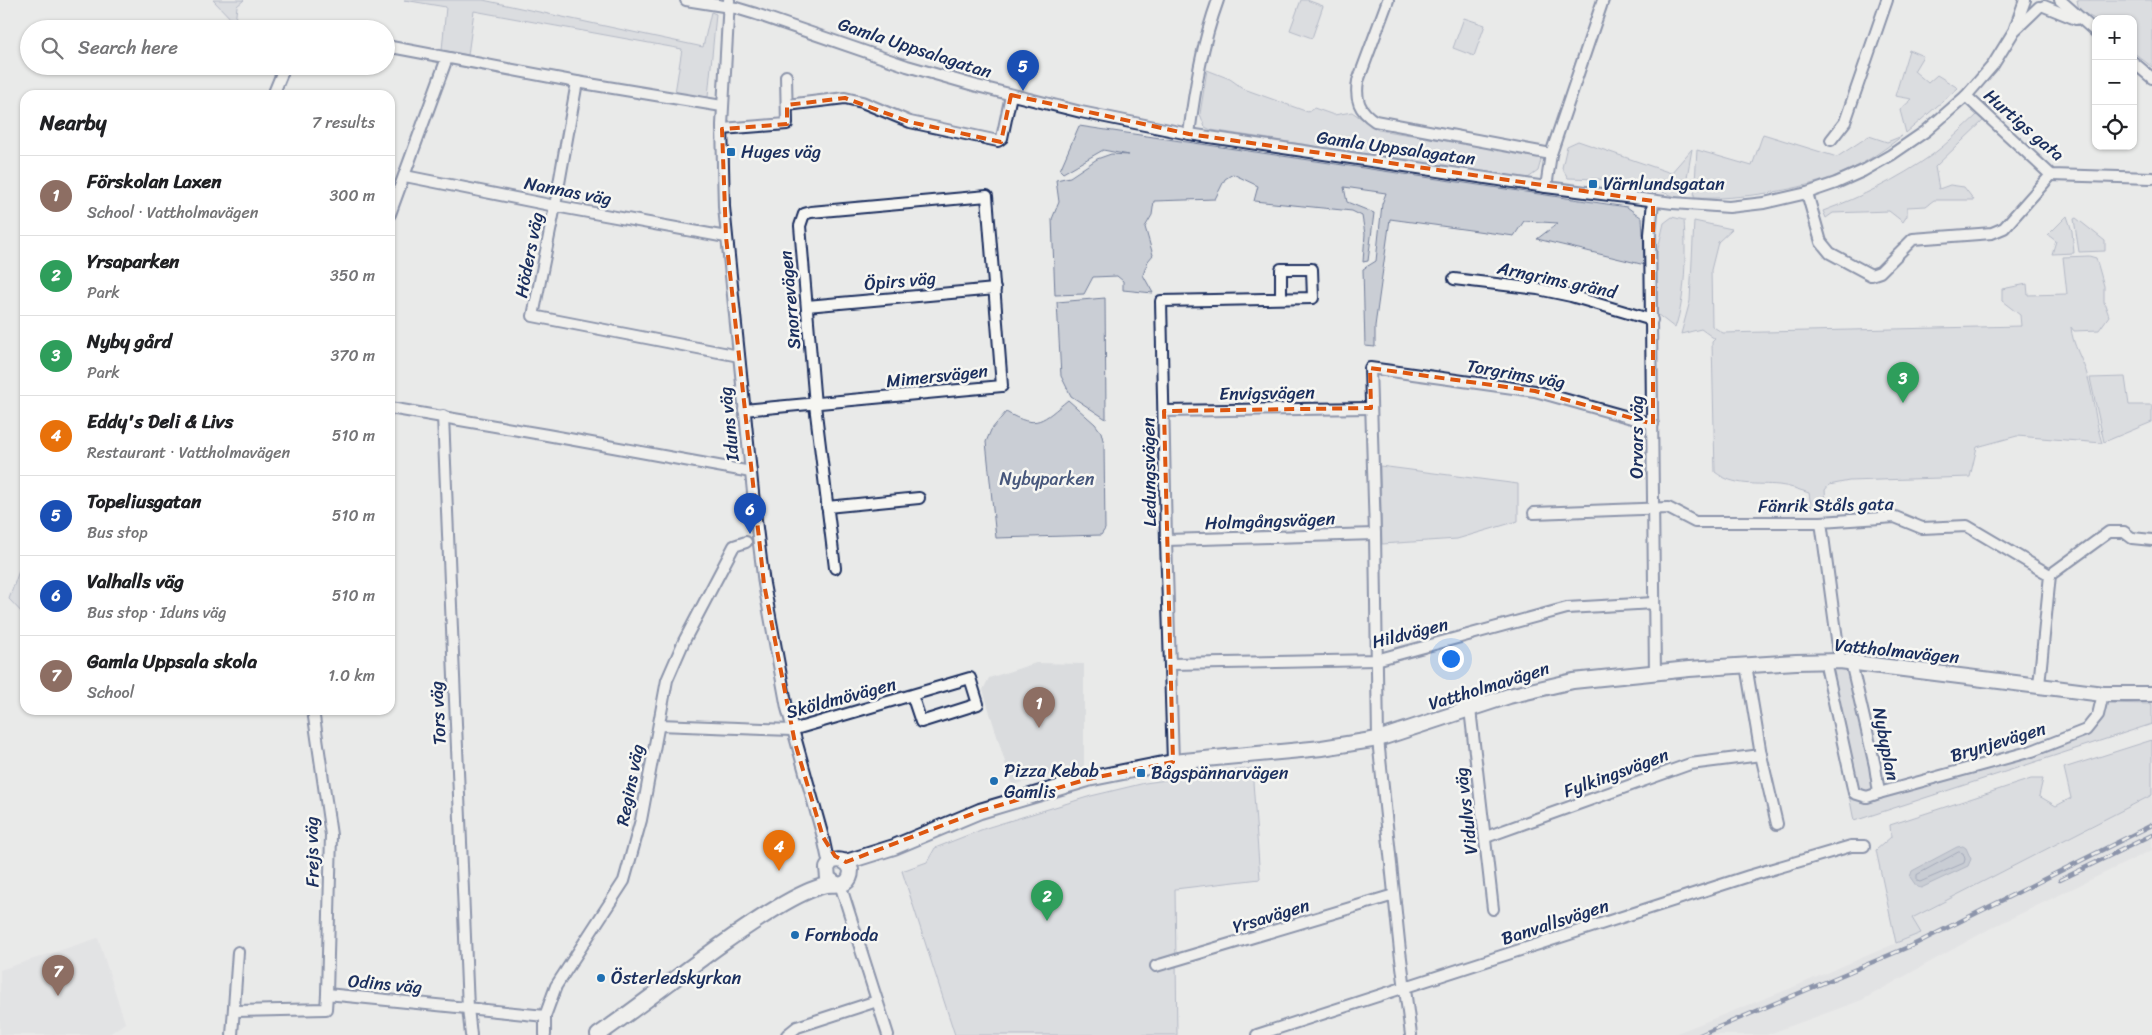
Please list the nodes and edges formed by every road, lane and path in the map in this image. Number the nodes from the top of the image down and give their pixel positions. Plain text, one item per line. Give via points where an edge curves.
1 (686, 0) edge
2 (1218, 0) edge
3 (1388, 0) edge
4 (1603, 0) edge
5 (1887, 0) edge
6 (2025, 0) edge
7 (2060, 0) edge
8 (728, 4) edge
9 (2045, 4) edge
10 (2086, 24) junction
11 (2092, 29) edge
12 (2014, 31) junction
13 (395, 48) edge
14 (447, 58) junction
15 (2137, 65) edge
16 (281, 75) edge
17 (786, 76) dead end
18 (2152, 78) edge
19 (577, 82) junction
20 (275, 90) edge
21 (1011, 95) junction
22 (1966, 96) junction
23 (786, 105) junction
24 (722, 106) junction
25 (722, 129) junction
26 (1189, 134) junction
27 (1831, 140) dead end
28 (1551, 154) junction
29 (2051, 175) junction
30 (405, 176) junction
31 (2152, 178) edge
32 (1546, 187) junction
33 (1807, 193) junction
34 (987, 196) joint
35 (1653, 200) junction
36 (395, 201) edge
37 (555, 206) junction
38 (726, 237) junction
39 (1454, 279) dead end
40 (995, 289) junction
41 (1281, 298) dead end
42 (807, 306) junction
43 (1652, 320) junction
44 (739, 356) junction
45 (815, 405) junction
46 (1372, 408) junction
47 (395, 409) edge
48 (744, 410) junction
49 (1164, 411) junction
50 (443, 416) junction
51 (1653, 424) junction
52 (751, 472) junction
53 (919, 498) dead end
54 (827, 507) junction
55 (1653, 507) junction
56 (1534, 513) dead end
57 (1821, 522) junction
58 (1376, 534) junction
59 (1166, 540) junction
60 (2152, 540) edge
61 (746, 542) dead end
62 (835, 568) dead end
63 (2050, 575) junction
64 (1654, 603) junction
65 (1376, 660) junction
66 (1825, 661) junction
67 (1845, 662) junction
68 (1170, 664) junction
69 (1746, 665) junction
70 (1655, 673) junction
71 (2039, 686) junction
72 (2103, 694) junction
73 (2152, 694) edge
74 (912, 695) junction
75 (1470, 709) junction
76 (314, 715) edge
77 (659, 725) junction
78 (792, 730) junction
79 (1378, 739) junction
80 (1761, 755) junction
81 (1173, 762) junction
82 (1879, 793) junction
83 (1778, 824) dead end
84 (1486, 837) junction
85 (1864, 846) dead end
86 (838, 867) junction
87 (838, 884) junction
88 (805, 892) junction
89 (1394, 895) junction
90 (1493, 909) dead end
91 (238, 952) dead end
92 (1156, 966) dead end
93 (1405, 987) junction
94 (327, 994) junction
95 (877, 1001) junction
96 (468, 1008) junction
97 (234, 1011) junction
98 (545, 1016) junction
99 (232, 1035) edge
100 (471, 1035) edge
101 (545, 1035) edge
102 (598, 1035) edge
103 (786, 1035) edge
104 (888, 1035) edge
105 (1257, 1035) edge
106 (1411, 1035) edge

1 - 8 street, Gamla Uppsalagatan
2 - 26 street via 1199,64
3 - 28 street via 1358,82 1356,94 1366,116 1375,121
4 - 28 street
5 - 27 street via 1845,122
6 - 9 street via 2029,4
6 - 12 street, Gamla Uppsalagatan
7 - 10 street
8 - 21 street, Gamla Uppsalagatan via 907,66
8 - 24 street, Iduns väg
9 - 10 street
9 - 12 street, Gamla Uppsalagatan
10 - 11 street
12 - 22 street, Gamla Uppsalagatan via 1993,64
13 - 14 street
14 - 19 street
14 - 30 street
15 - 18 street
16 - 20 street
17 - 23 street
19 - 24 street
19 - 37 street, Höders väg
21 - 23 street via 1002,138 998,141 910,122 845,98
21 - 26 street, Gamla Uppsalagatan
22 - 29 street, Hurtigs gata
22 - 33 street, Gamla Uppsalagatan via 1926,131 1891,155 1863,171
23 - 25 street via 787,124
24 - 25 street, Iduns väg
25 - 38 street, Iduns väg
26 - 32 street, Gamla Uppsalagatan
28 - 32 street
29 - 31 street, Hurtigs gata
29 - 33 street via 2004,228 1992,233 1913,239 1880,272 1871,274 1830,253 1821,242
30 - 36 street
30 - 37 street, Nannas väg
32 - 35 street, Gamla Uppsalagatan
33 - 35 street, Gamla Uppsalagatan via 1729,207
34 - 40 street, Mimersvägen
34 - 42 street, Snorrevägen via 804,214 800,226
35 - 43 street, Orvars väg via 1650,234
37 - 38 street, Nannas väg
37 - 44 street, Höders väg via 533,316
38 - 44 street, Iduns väg
39 - 43 street, Arngrims gränd via 1538,289
40 - 42 street, Öpirs väg
40 - 45 street, Mimersvägen via 1002,386
41 - 49 street, Ledungsvägen via 1161,301
42 - 45 street, Snorrevägen
43 - 51 street, Orvars väg
44 - 48 street, Iduns väg
45 - 48 street, Mimersvägen
45 - 54 street, Snorrevägen
46 - 49 street, Envigsvägen
46 - 51 street, Torgrims väg via 1370,368 1535,391
46 - 58 street
47 - 50 street
48 - 52 street, Iduns väg
49 - 59 street, Ledungsvägen
50 - 52 street
50 - 96 street, Tors väg
51 - 55 street, Orvars väg
52 - 78 street, Iduns väg via 764,584
53 - 54 street
54 - 62 street, Snorrevägen
55 - 56 street, Fänrik Ståls gata
55 - 57 street, Fänrik Ståls gata via 1668,508 1695,522
55 - 64 street, Orvars väg
57 - 63 street, Fänrik Ståls gata via 1894,517 1922,528 1967,526
57 - 67 street, Nybyplan
58 - 59 street, Holmgångsvägen
58 - 65 street
59 - 68 street, Ledungsvägen
60 - 63 street via 2132,538 2124,532 2109,532
61 - 77 street, Regins väg via 734,546 684,641 666,680
63 - 71 street
64 - 65 street, Hildvägen via 1567,608
64 - 70 street, Orvars väg
65 - 68 street, Hildvägen
65 - 79 street
66 - 67 main road, Vattholmavägen
66 - 69 main road, Vattholmavägen
66 - 82 street, Nybyplan via 1854,793 1867,797
67 - 71 main road, Vattholmavägen
67 - 82 street, Nybyplan via 1875,766
68 - 81 street, Ledungsvägen
69 - 70 main road, Vattholmavägen
69 - 80 street
70 - 75 main road, Vattholmavägen via 1573,681
71 - 72 main road, Vattholmavägen
72 - 73 main road, Vattholmavägen
72 - 82 street, Brynjevägen via 2098,715 2086,730 2032,751
74 - 74 street, Sköldmövägen via 921,722 978,704 970,678
74 - 78 street, Sköldmövägen
75 - 79 main road, Vattholmavägen
75 - 84 street, Vidulvs väg
76 - 94 street, Frejs väg via 331,835
77 - 78 street, Sköldmövägen
77 - 98 street, Regins väg via 641,820 624,881 556,986
78 - 86 street, Iduns väg via 823,837
79 - 81 main road, Vattholmavägen via 1322,748
79 - 89 street
80 - 83 street
80 - 84 street, Fylkingsvägen via 1690,764
81 - 86 main road, Vattholmavägen via 1088,779 980,811
84 - 90 street, Vidulvs väg
85 - 93 street, Banvallsvägen via 1851,846 1749,876
86 - 87 main road via 828,878
86 - 88 main road, Vattholmavägen
87 - 88 main road, Vattholmavägen
87 - 95 street
88 - 102 main road, Vattholmavägen via 725,940
89 - 92 street, Yrsavägen
89 - 93 street
91 - 97 street
93 - 105 street, Banvallsvägen
93 - 106 street
94 - 96 street, Odins väg
94 - 97 street, Odins väg via 326,1009
95 - 103 street via 797,1027
95 - 104 street
96 - 98 street, Odins väg
96 - 100 street, Tors väg
97 - 99 street
98 - 101 street, Regins väg

